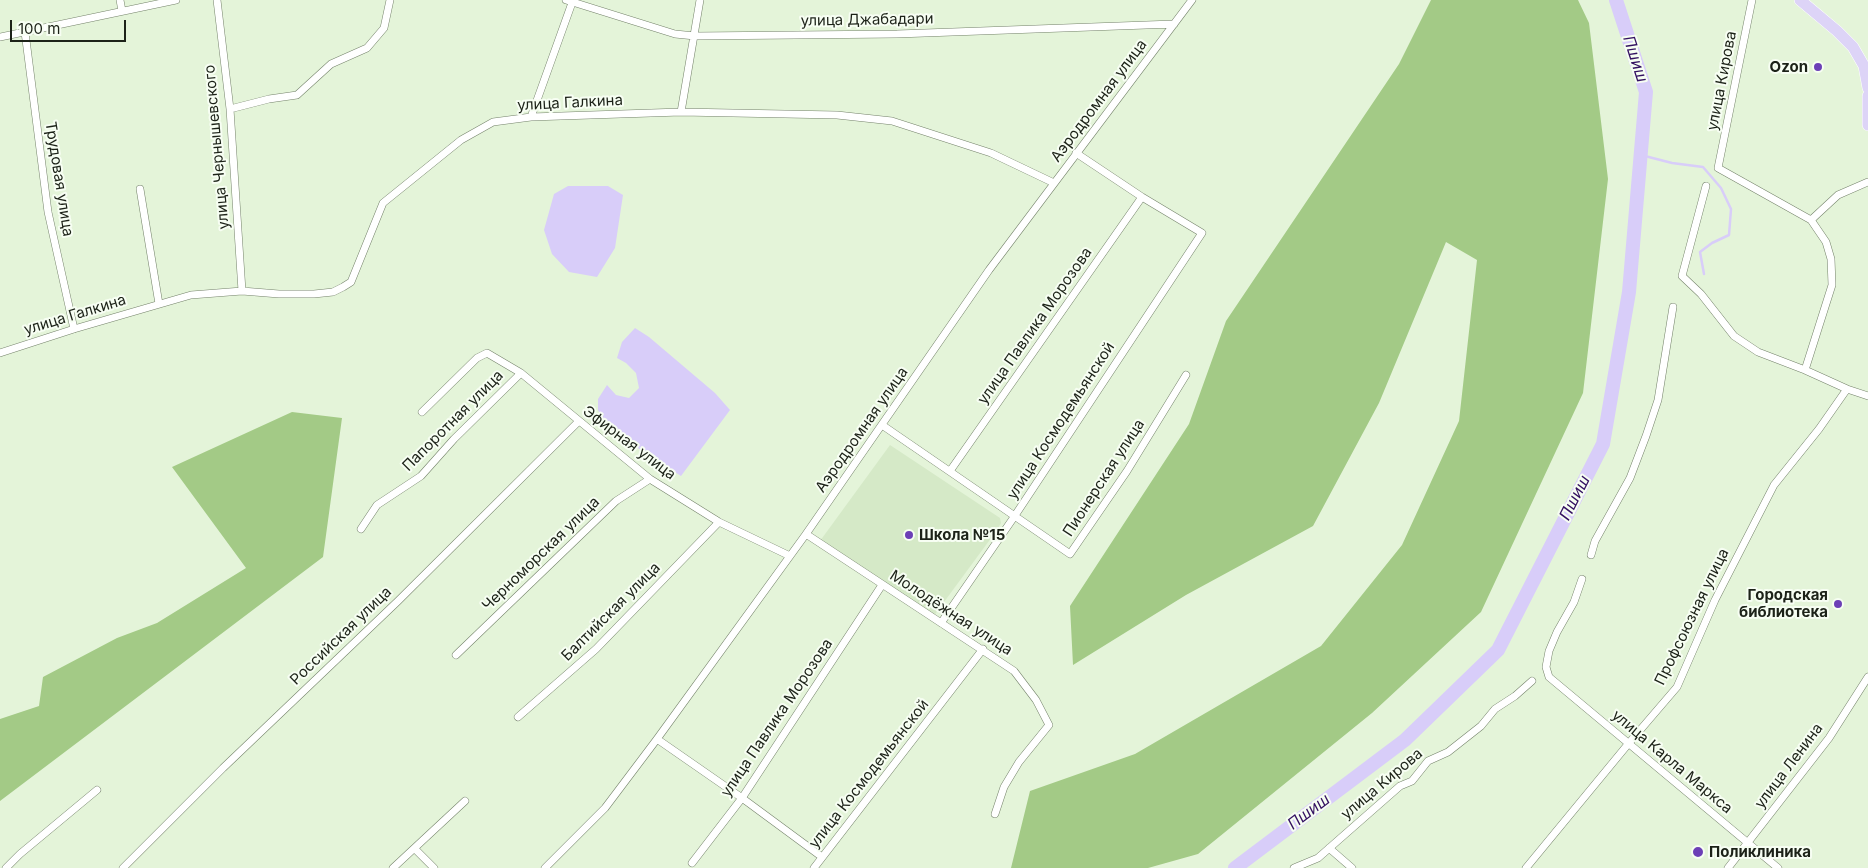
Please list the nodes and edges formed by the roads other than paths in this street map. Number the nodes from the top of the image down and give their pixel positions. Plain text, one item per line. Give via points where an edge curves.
1 (120, 0) edge
2 (176, 0) edge
3 (217, 0) edge
4 (390, 0) edge
5 (700, 0) edge
6 (1192, 0) edge
7 (1752, 0) edge
8 (1800, 0) edge
9 (570, 1) edge
10 (122, 11) junction
11 (1174, 24) junction
12 (25, 32) junction
13 (695, 36) junction
14 (0, 37) edge
15 (1868, 88) edge
16 (1868, 96) edge
17 (230, 109) junction
18 (681, 112) junction
19 (531, 117) junction
20 (1868, 125) edge
21 (1076, 154) junction
22 (1868, 182) edge
23 (1054, 183) junction
24 (1706, 186) dead end
25 (140, 189) dead end
26 (1142, 197) junction
27 (1811, 220) junction
28 (242, 291) junction
29 (159, 304) junction
30 (1672, 307) dead end
31 (74, 329) junction
32 (0, 353) edge
33 (1805, 370) junction
34 (521, 374) junction
35 (1186, 375) dead end
36 (1847, 389) junction
37 (1868, 396) edge
38 (422, 412) dead end
39 (578, 422) junction
40 (882, 425) junction
41 (950, 471) junction
42 (650, 479) junction
43 (1014, 517) junction
44 (719, 522) junction
45 (360, 528) dead end
46 (806, 534) junction
47 (1591, 555) dead end
48 (790, 556) junction
49 (1582, 579) dead end
50 (882, 585) junction
51 (941, 623) junction
52 (983, 649) junction
53 (456, 654) dead end
54 (1868, 677) edge
55 (1532, 681) dead end
56 (518, 717) dead end
57 (657, 740) junction
58 (1628, 743) junction
59 (98, 790) dead end
60 (742, 798) junction
61 (465, 801) dead end
62 (995, 814) dead end
63 (1748, 844) junction
64 (415, 848) junction
65 (1329, 848) junction
66 (822, 857) junction
67 (692, 863) dead end
68 (6, 868) edge
69 (123, 868) edge
70 (394, 868) edge
71 (434, 868) edge
72 (545, 868) edge
73 (814, 868) edge
74 (1294, 868) edge
75 (1352, 868) edge
76 (1526, 868) edge
77 (1728, 868) edge
78 (1778, 868) edge

1 - 10 street
2 - 10 street
3 - 17 street, улица Чернышевского
4 - 17 street via 384,28 366,48 331,64 297,95
5 - 13 street
6 - 11 street, Аэродромная улица
7 - 27 street, улица Кирова via 1718,168
8 - 15 main road via 1853,47 1864,66
9 - 13 street, улица Джабадари via 675,34
9 - 19 street
10 - 12 street
11 - 13 street, улица Джабадари via 897,34
11 - 21 street, Аэродромная улица
12 - 14 street
12 - 31 street, Трудовая улица via 48,212
13 - 18 street
16 - 20 main road
17 - 28 street, улица Чернышевского
18 - 19 street, улица Галкина
18 - 23 street, улица Галкина via 837,115 892,121 991,153
19 - 28 street, улица Галкина via 493,122 469,136 383,203 351,282 343,287 314,294
21 - 23 street, Аэродромная улица
21 - 26 street
22 - 27 street via 1838,196
23 - 40 street, Аэродромная улица
24 - 33 street via 1682,276 1701,294 1734,336 1758,352
25 - 29 street
26 - 41 street, улица Павлика Морозова
26 - 43 street, улица Космодемьянской via 1202,233
27 - 33 street via 1826,242 1831,259 1832,285
28 - 29 street, улица Галкина via 191,295
29 - 31 street, улица Галкина
30 - 47 street via 1658,400 1630,478 1595,541
31 - 32 street, улица Галкина
33 - 36 street
34 - 38 street, Эфирная улица via 487,354 477,358
34 - 39 street, Эфирная улица
34 - 45 street, Папоротная улица via 421,476 377,505
35 - 43 street, Пионерская улица via 1127,471 1070,554
36 - 37 street
36 - 58 street, Профсоюзная улица via 1774,485 1715,600 1677,687
39 - 42 street, Эфирная улица
39 - 69 street, Российская улица
40 - 41 street, Пионерская улица
40 - 46 street, Аэродромная улица
41 - 43 street, Пионерская улица
42 - 44 street, Эфирная улица
42 - 53 street, Черноморская улица via 616,501
43 - 51 street, улица Космодемьянской
44 - 48 street, Эфирная улица
44 - 56 street, Балтийская улица via 596,649
46 - 48 street, Аэродромная улица
46 - 50 street, Молодёжная улица
48 - 57 street, Аэродромная улица
49 - 58 street, улица Карла Маркса via 1574,602 1556,632 1546,667 1549,677
50 - 51 street, Молодёжная улица
50 - 60 street, улица Павлика Морозова
51 - 52 street, Молодёжная улица
52 - 62 street, Молодёжная улица via 1014,671 1049,724 1019,762 1004,787
52 - 66 street, улица Космодемьянской
54 - 63 street, улица Ленина via 1828,738
55 - 65 street, улица Кирова via 1495,709 1481,726 1448,752 1428,761 1412,781 1400,786
57 - 60 street
57 - 72 street, Аэродромная улица via 605,808
58 - 63 street, улица Карла Маркса
58 - 76 street, Профсоюзная улица
59 - 68 street
60 - 66 street
60 - 67 street, улица Павлика Морозова
61 - 64 street
63 - 77 street, улица Ленина
63 - 78 street, улица Карла Маркса
64 - 70 street
64 - 71 street
65 - 74 street, улица Кирова via 1318,858
65 - 75 street
66 - 73 street, улица Космодемьянской

